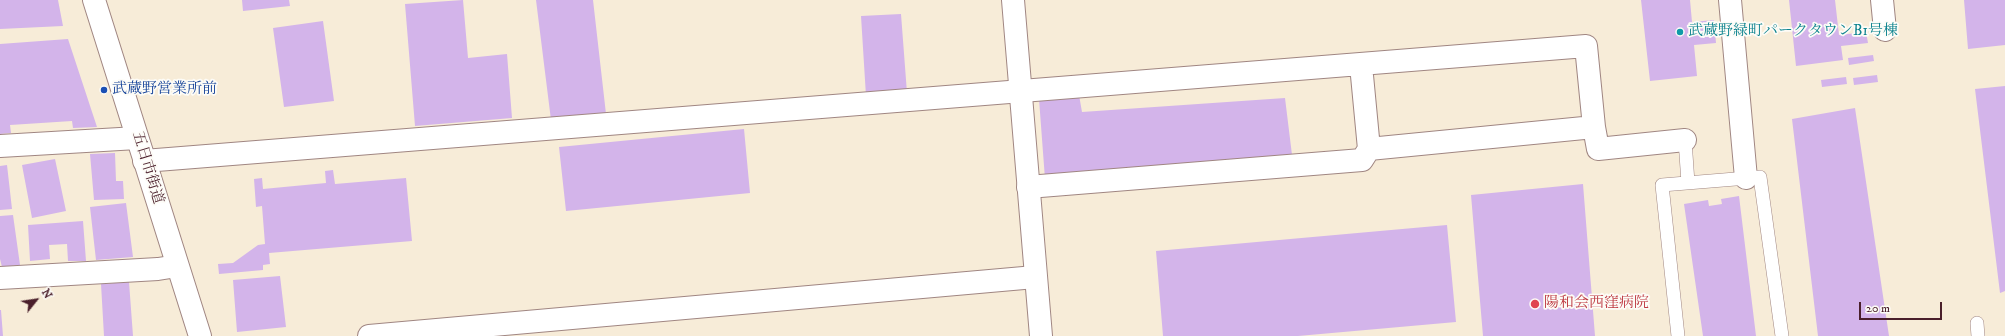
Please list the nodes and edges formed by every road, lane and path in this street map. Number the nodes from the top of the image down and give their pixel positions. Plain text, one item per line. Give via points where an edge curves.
1 (94, 0) edge
2 (1013, 0) edge
3 (1730, 0) edge
4 (1882, 0) edge
5 (1885, 30) dead end
6 (1361, 65) junction
7 (1020, 90) junction
8 (1594, 128) junction
9 (138, 138) junction
10 (1685, 140) joint
11 (0, 146) edge
12 (1369, 148) junction
13 (144, 161) junction
14 (1746, 178) junction
15 (1688, 183) junction
16 (1028, 186) junction
17 (177, 266) junction
18 (1035, 277) junction
19 (0, 278) edge
20 (200, 336) edge
21 (369, 336) edge
22 (1041, 336) edge
23 (1678, 336) edge
24 (1782, 336) edge

1 - 9 street, 五日市街道
2 - 7 street
3 - 14 street
4 - 5 street
6 - 7 street
6 - 8 street via 1586,46
6 - 12 street
7 - 13 street
7 - 16 street
8 - 10 street via 1598,149
8 - 12 street
9 - 11 street
9 - 13 street, 五日市街道
10 - 15 lane
12 - 16 street via 1362,160
13 - 17 street, 五日市街道
14 - 15 lane
14 - 24 lane via 1760,177
15 - 23 lane via 1662,185
16 - 18 street
17 - 19 street
17 - 20 street, 五日市街道
18 - 21 street
18 - 22 street

